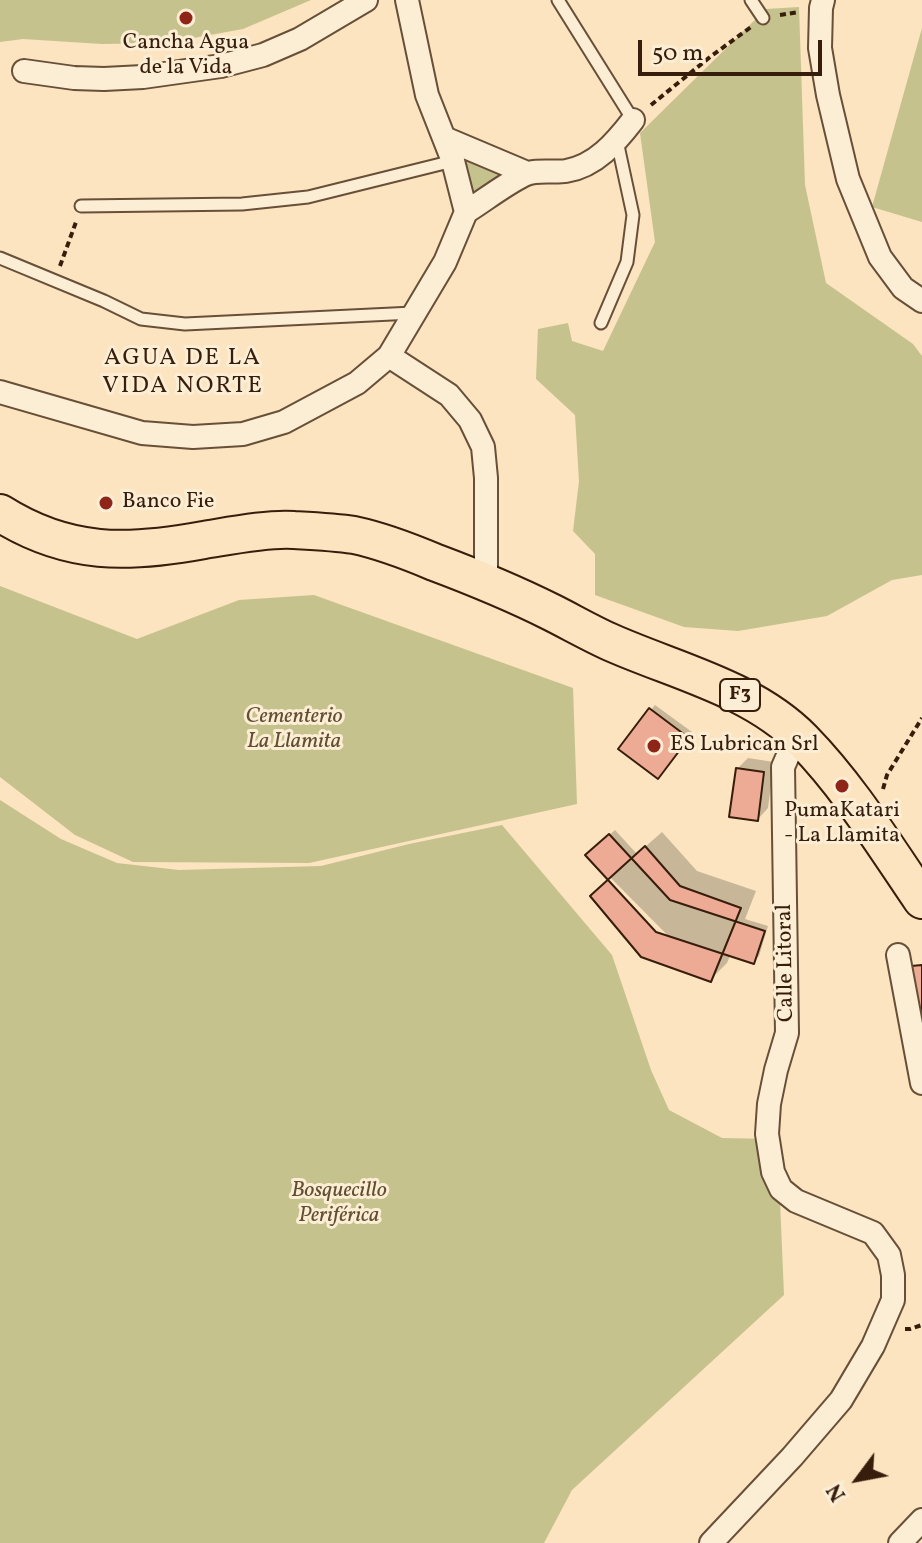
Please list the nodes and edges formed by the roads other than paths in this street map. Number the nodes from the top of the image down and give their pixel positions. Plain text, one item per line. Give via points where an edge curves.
1 (366, 0) edge
2 (407, 0) edge
3 (558, 0) edge
4 (751, 0) edge
5 (822, 4) edge
6 (763, 18) road end
7 (24, 71) dead end
8 (633, 120) joint
9 (444, 138) junction
10 (617, 141) junction
11 (453, 161) junction
12 (527, 173) junction
13 (81, 206) road end
14 (466, 212) junction
15 (0, 258) edge
16 (922, 301) edge
17 (414, 313) junction
18 (601, 323) dead end
19 (389, 356) junction
20 (0, 392) edge
21 (0, 513) edge
22 (486, 582) junction
23 (803, 739) junction
24 (922, 900) edge
25 (898, 955) dead end
26 (922, 1083) edge
27 (922, 1520) edge
28 (711, 1543) edge
29 (900, 1543) edge

1 - 7 street via 300,39 221,66 104,79
2 - 9 street via 427,95
3 - 8 lane
4 - 6 lane
5 - 16 street via 820,48 848,179 880,257 903,288
8 - 10 street
9 - 11 street
9 - 12 street
10 - 12 street via 584,166
10 - 18 lane via 633,215 627,262
11 - 13 lane via 308,197 242,204
11 - 14 street
12 - 14 street
14 - 17 street via 445,262
15 - 17 lane via 141,319 185,324
17 - 19 street
19 - 20 street via 357,383 284,422 243,434 142,433
19 - 22 street via 449,395 483,447
21 - 22 highway, F3 via 60,542 103,550 158,549 290,529 354,535
22 - 23 highway, F3 via 610,642 735,692
23 - 24 highway, F3 via 872,825
23 - 28 street, Calle Litoral via 783,767 787,1033 769,1104 773,1172 781,1189 796,1201 873,1233 889,1255 893,1300 841,1400
25 - 26 street
27 - 29 street

